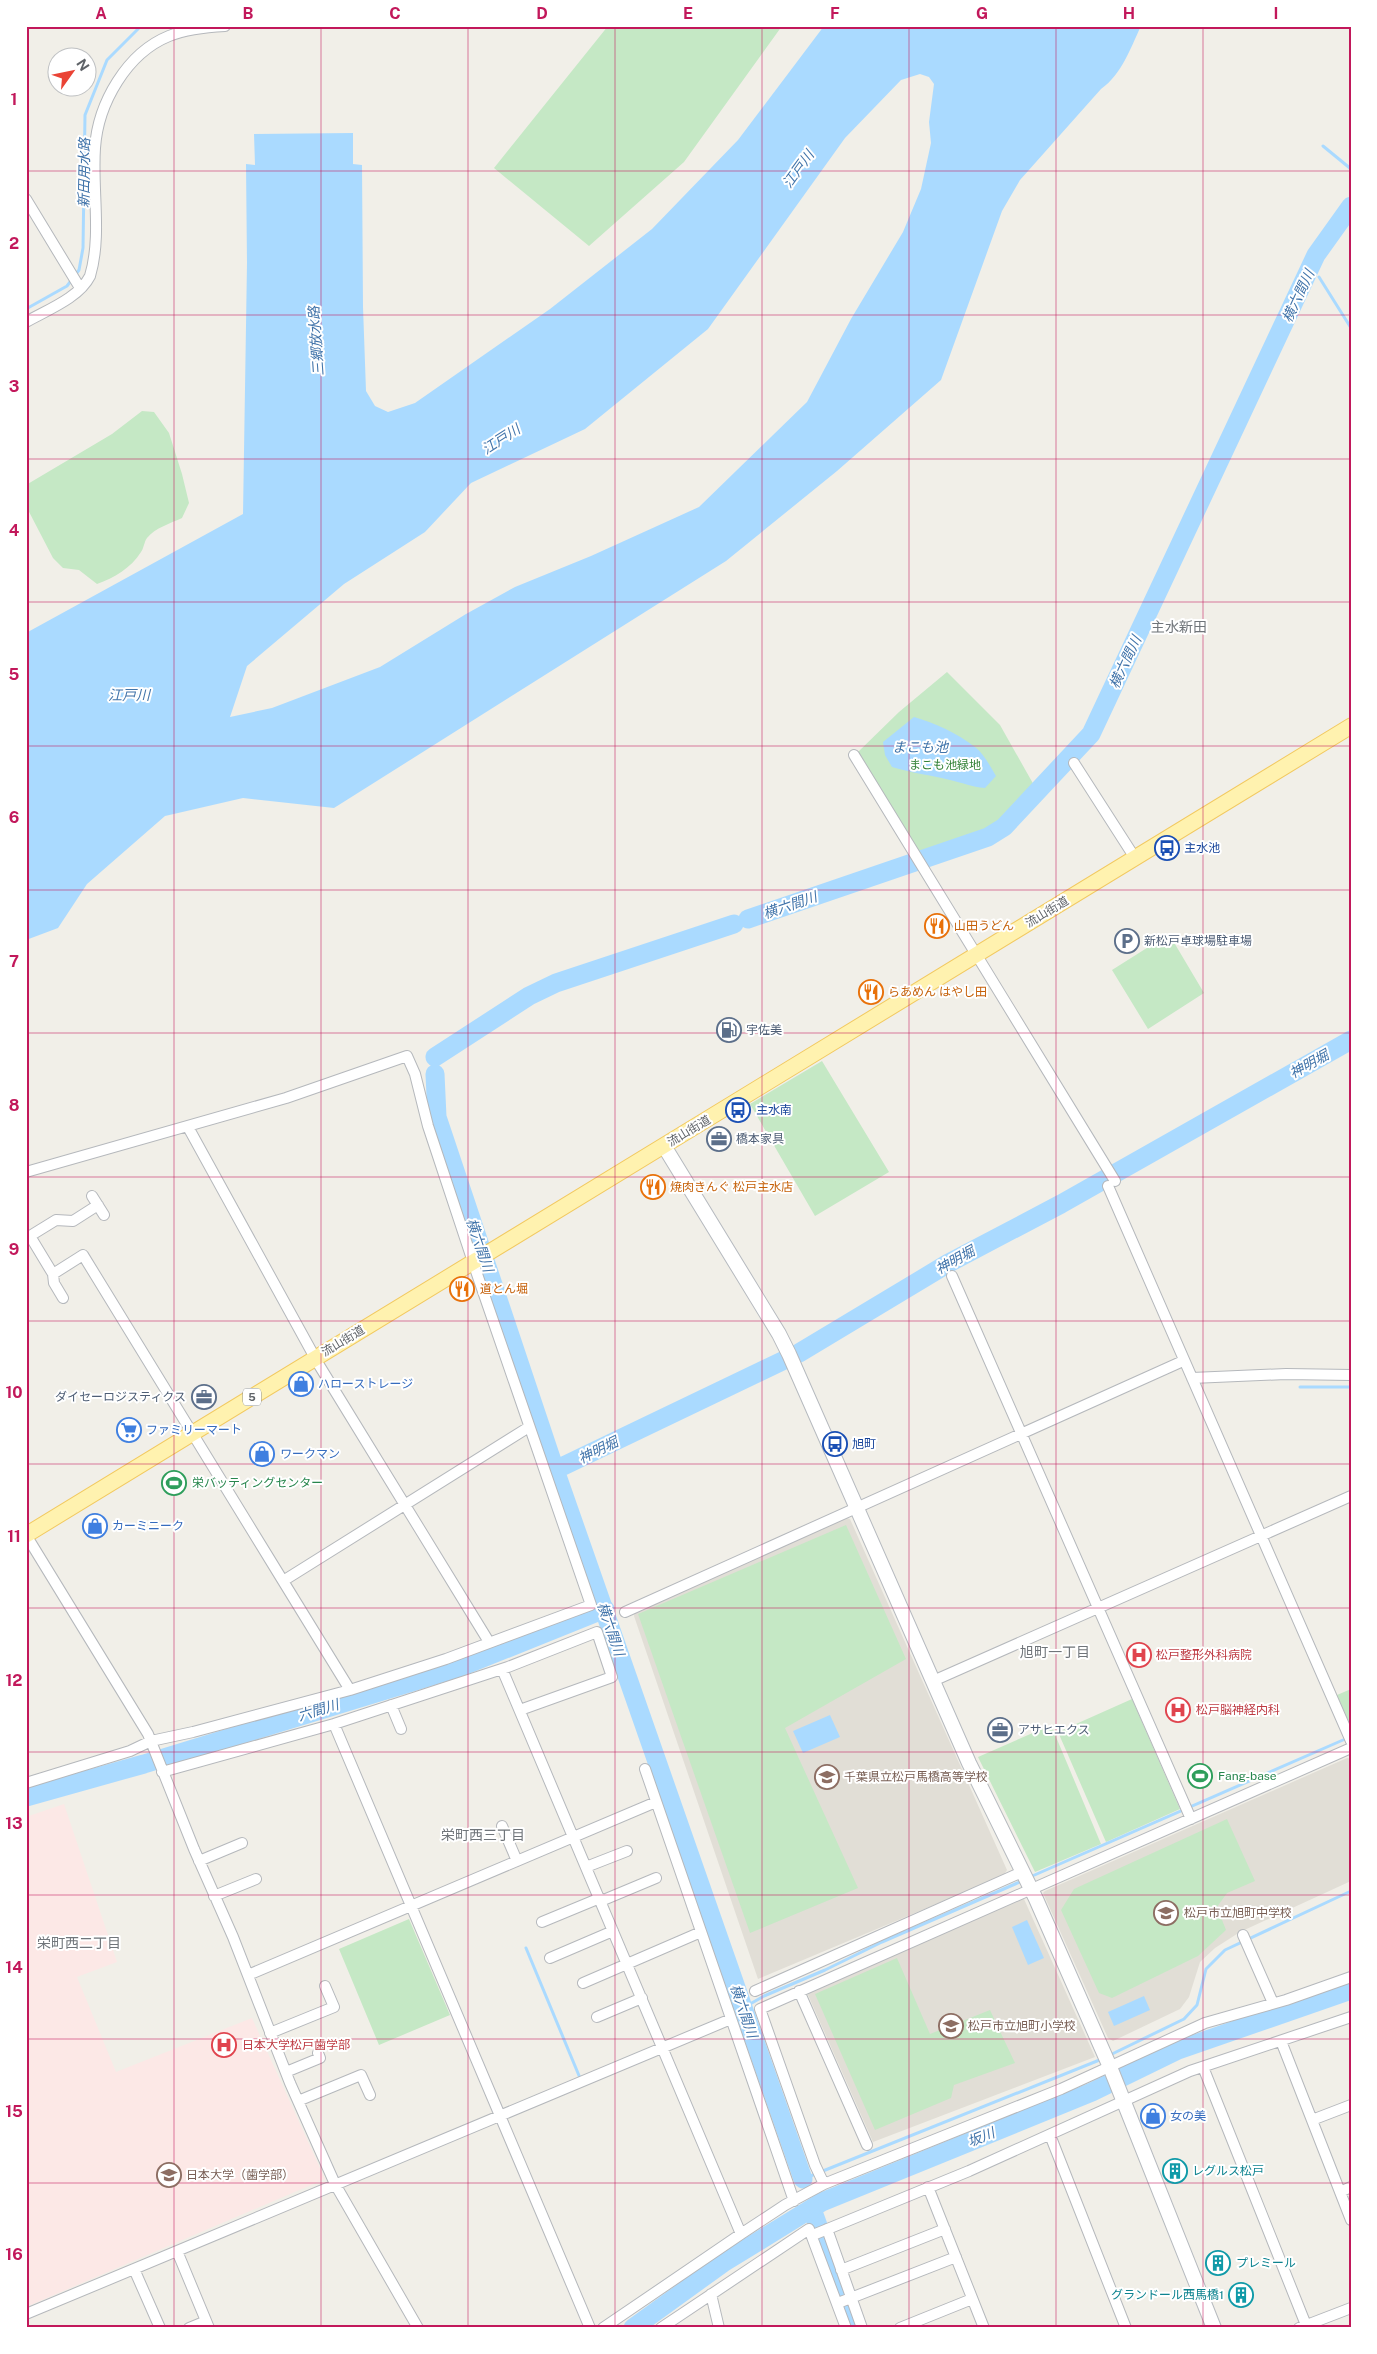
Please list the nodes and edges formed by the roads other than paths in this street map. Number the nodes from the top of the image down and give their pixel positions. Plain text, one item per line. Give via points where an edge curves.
1 (164, 26) edge
2 (225, 26) edge
3 (170, 36) junction
4 (26, 198) edge
5 (80, 288) junction
6 (26, 322) edge
7 (1351, 726) edge
8 (854, 755) dead end
9 (1074, 763) dead end
10 (1135, 858) junction
11 (977, 954) junction
12 (188, 1127) junction
13 (664, 1146) junction
14 (26, 1172) edge
15 (92, 1196) dead end
16 (98, 1205) junction
17 (104, 1215) dead end
18 (28, 1238) edge
19 (475, 1260) junction
20 (53, 1274) junction
21 (952, 1276) dead end
22 (57, 1295) dead end
23 (315, 1358) junction
24 (1183, 1361) junction
25 (1351, 1375) edge
26 (1192, 1378) junction
27 (529, 1426) junction
28 (192, 1433) junction
29 (1022, 1434) junction
30 (1351, 1496) edge
31 (404, 1504) junction
32 (856, 1508) junction
33 (26, 1535) edge
34 (1260, 1535) junction
35 (283, 1581) junction
36 (1098, 1607) junction
37 (624, 1612) dead end
38 (489, 1642) junction
39 (502, 1669) junction
40 (932, 1681) junction
41 (350, 1690) junction
42 (391, 1705) junction
43 (520, 1710) junction
44 (334, 1724) junction
45 (402, 1729) dead end
46 (151, 1741) junction
47 (1351, 1741) edge
48 (1351, 1748) edge
49 (645, 1769) dead end
50 (162, 1772) junction
51 (26, 1783) edge
52 (656, 1802) junction
53 (1191, 1819) junction
54 (502, 1826) dead end
55 (573, 1837) junction
56 (242, 1843) dead end
57 (627, 1851) dead end
58 (199, 1861) junction
59 (517, 1861) junction
60 (586, 1868) junction
61 (1022, 1872) junction
62 (656, 1878) dead end
63 (256, 1879) dead end
64 (1031, 1889) junction
65 (214, 1896) junction
66 (600, 1900) junction
67 (412, 1906) junction
68 (542, 1922) dead end
69 (613, 1930) junction
70 (701, 1932) junction
71 (1243, 1935) dead end
72 (858, 1945) junction
73 (550, 1958) dead end
74 (865, 1961) junction
75 (627, 1963) junction
76 (248, 1975) junction
77 (1351, 1976) edge
78 (584, 1983) dead end
79 (325, 1986) dead end
80 (755, 1991) dead end
81 (799, 1991) junction
82 (642, 1998) junction
83 (1273, 2003) junction
84 (597, 2016) dead end
85 (1351, 2017) edge
86 (731, 2019) junction
87 (270, 2032) junction
88 (1281, 2042) junction
89 (663, 2048) junction
90 (318, 2053) dead end
91 (1203, 2067) junction
92 (1110, 2068) junction
93 (286, 2072) junction
94 (370, 2095) dead end
95 (1122, 2096) junction
96 (298, 2101) junction
97 (1351, 2105) edge
98 (500, 2117) junction
99 (1312, 2120) junction
100 (1050, 2135) junction
101 (867, 2145) dead end
102 (335, 2184) junction
103 (820, 2187) junction
104 (928, 2187) junction
105 (1351, 2187) edge
106 (1340, 2192) junction
107 (796, 2200) junction
108 (1351, 2220) edge
109 (826, 2229) junction
110 (945, 2229) junction
111 (741, 2234) junction
112 (814, 2234) junction
113 (177, 2251) junction
114 (956, 2257) junction
115 (134, 2269) junction
116 (841, 2270) junction
117 (711, 2294) junction
118 (851, 2298) junction
119 (972, 2299) junction
120 (838, 2303) junction
121 (1351, 2308) edge
122 (26, 2314) edge
123 (207, 2324) edge
124 (1302, 2326) edge
125 (160, 2328) edge
126 (189, 2328) edge
127 (418, 2328) edge
128 (590, 2328) edge
129 (604, 2328) edge
130 (661, 2328) edge
131 (720, 2328) edge
132 (846, 2328) edge
133 (862, 2328) edge
134 (900, 2328) edge
135 (984, 2328) edge
136 (1126, 2328) edge
137 (1214, 2328) edge

1 - 3 street
2 - 3 street
3 - 5 street via 136,59 116,84 101,115 95,145 94,257 90,276
4 - 5 street
5 - 6 street
7 - 10 main road, 流山街道 / 5
8 - 11 street
9 - 10 street
10 - 11 main road, 流山街道 / 5
11 - 13 main road, 流山街道 / 5
11 - 24 street via 1108,1167 1111,1184
12 - 14 street
12 - 19 street via 286,1098 407,1056
12 - 23 street
13 - 19 main road, 流山街道 / 5
13 - 32 street via 779,1334
15 - 16 street
16 - 17 street
16 - 18 street via 73,1221 56,1220
18 - 20 street
19 - 23 main road, 流山街道 / 5
19 - 27 street
20 - 22 street
20 - 28 street via 83,1255
21 - 29 street
23 - 28 main road, 流山街道 / 5
23 - 31 street
24 - 26 street
24 - 29 street
25 - 26 street
26 - 34 street
27 - 31 street
27 - 38 street via 591,1605
28 - 33 main road, 流山街道 / 5
28 - 35 street
29 - 32 street
29 - 36 street
30 - 34 street
31 - 35 street
31 - 38 street
32 - 37 street
32 - 40 street
33 - 46 street
34 - 36 street
34 - 47 street
35 - 41 street
36 - 40 street
36 - 53 street
38 - 41 street
39 - 42 street
39 - 43 street
39 - 43 street via 596,1632 612,1677
40 - 61 street
41 - 46 street
42 - 44 street
42 - 45 street
43 - 55 street
44 - 50 street
44 - 67 street
46 - 50 street
46 - 51 street via 130,1751
48 - 53 street
49 - 52 street
50 - 58 street
52 - 55 street
52 - 70 street
53 - 64 street
54 - 59 street
55 - 59 street
55 - 60 street
56 - 58 street
57 - 60 street
58 - 65 street
59 - 67 street
60 - 66 street
61 - 64 street
61 - 72 street
62 - 66 street
63 - 65 street
64 - 74 street
64 - 92 street
65 - 76 street
66 - 68 street
66 - 69 street
67 - 76 street
67 - 98 street
69 - 73 street
69 - 75 street
70 - 75 street
70 - 86 street
71 - 83 street
72 - 74 street
72 - 80 street
74 - 81 street
75 - 78 street
75 - 82 street
76 - 87 street
77 - 83 street
79 - 87 street via 334,2007
81 - 101 street
81 - 103 street via 760,2009 818,2169
82 - 84 street
82 - 89 street
83 - 92 street via 1214,2020
85 - 88 street
86 - 89 street
86 - 107 street
87 - 93 street
88 - 91 street
88 - 99 street
89 - 98 street
89 - 111 street
90 - 93 street via 320,2058
91 - 95 street
91 - 124 street
92 - 95 street
92 - 103 street
93 - 96 street
94 - 96 street via 361,2075
95 - 100 street
95 - 137 street
96 - 102 street
97 - 99 street
98 - 102 street
98 - 128 street
99 - 106 street
100 - 104 street
100 - 136 street
102 - 113 street
102 - 127 street
103 - 107 street
104 - 109 street
104 - 110 street
105 - 106 street
106 - 108 street
107 - 111 street
109 - 112 street
109 - 116 street
110 - 114 street
110 - 116 street
111 - 129 street
112 - 117 street via 809,2230
112 - 120 street
113 - 115 street
113 - 123 street
114 - 118 street
114 - 119 street
115 - 122 street
115 - 125 street
116 - 118 street
117 - 130 street
117 - 131 street
118 - 120 street
118 - 133 street
119 - 134 street
119 - 135 street
120 - 132 street
121 - 124 street
123 - 126 street

